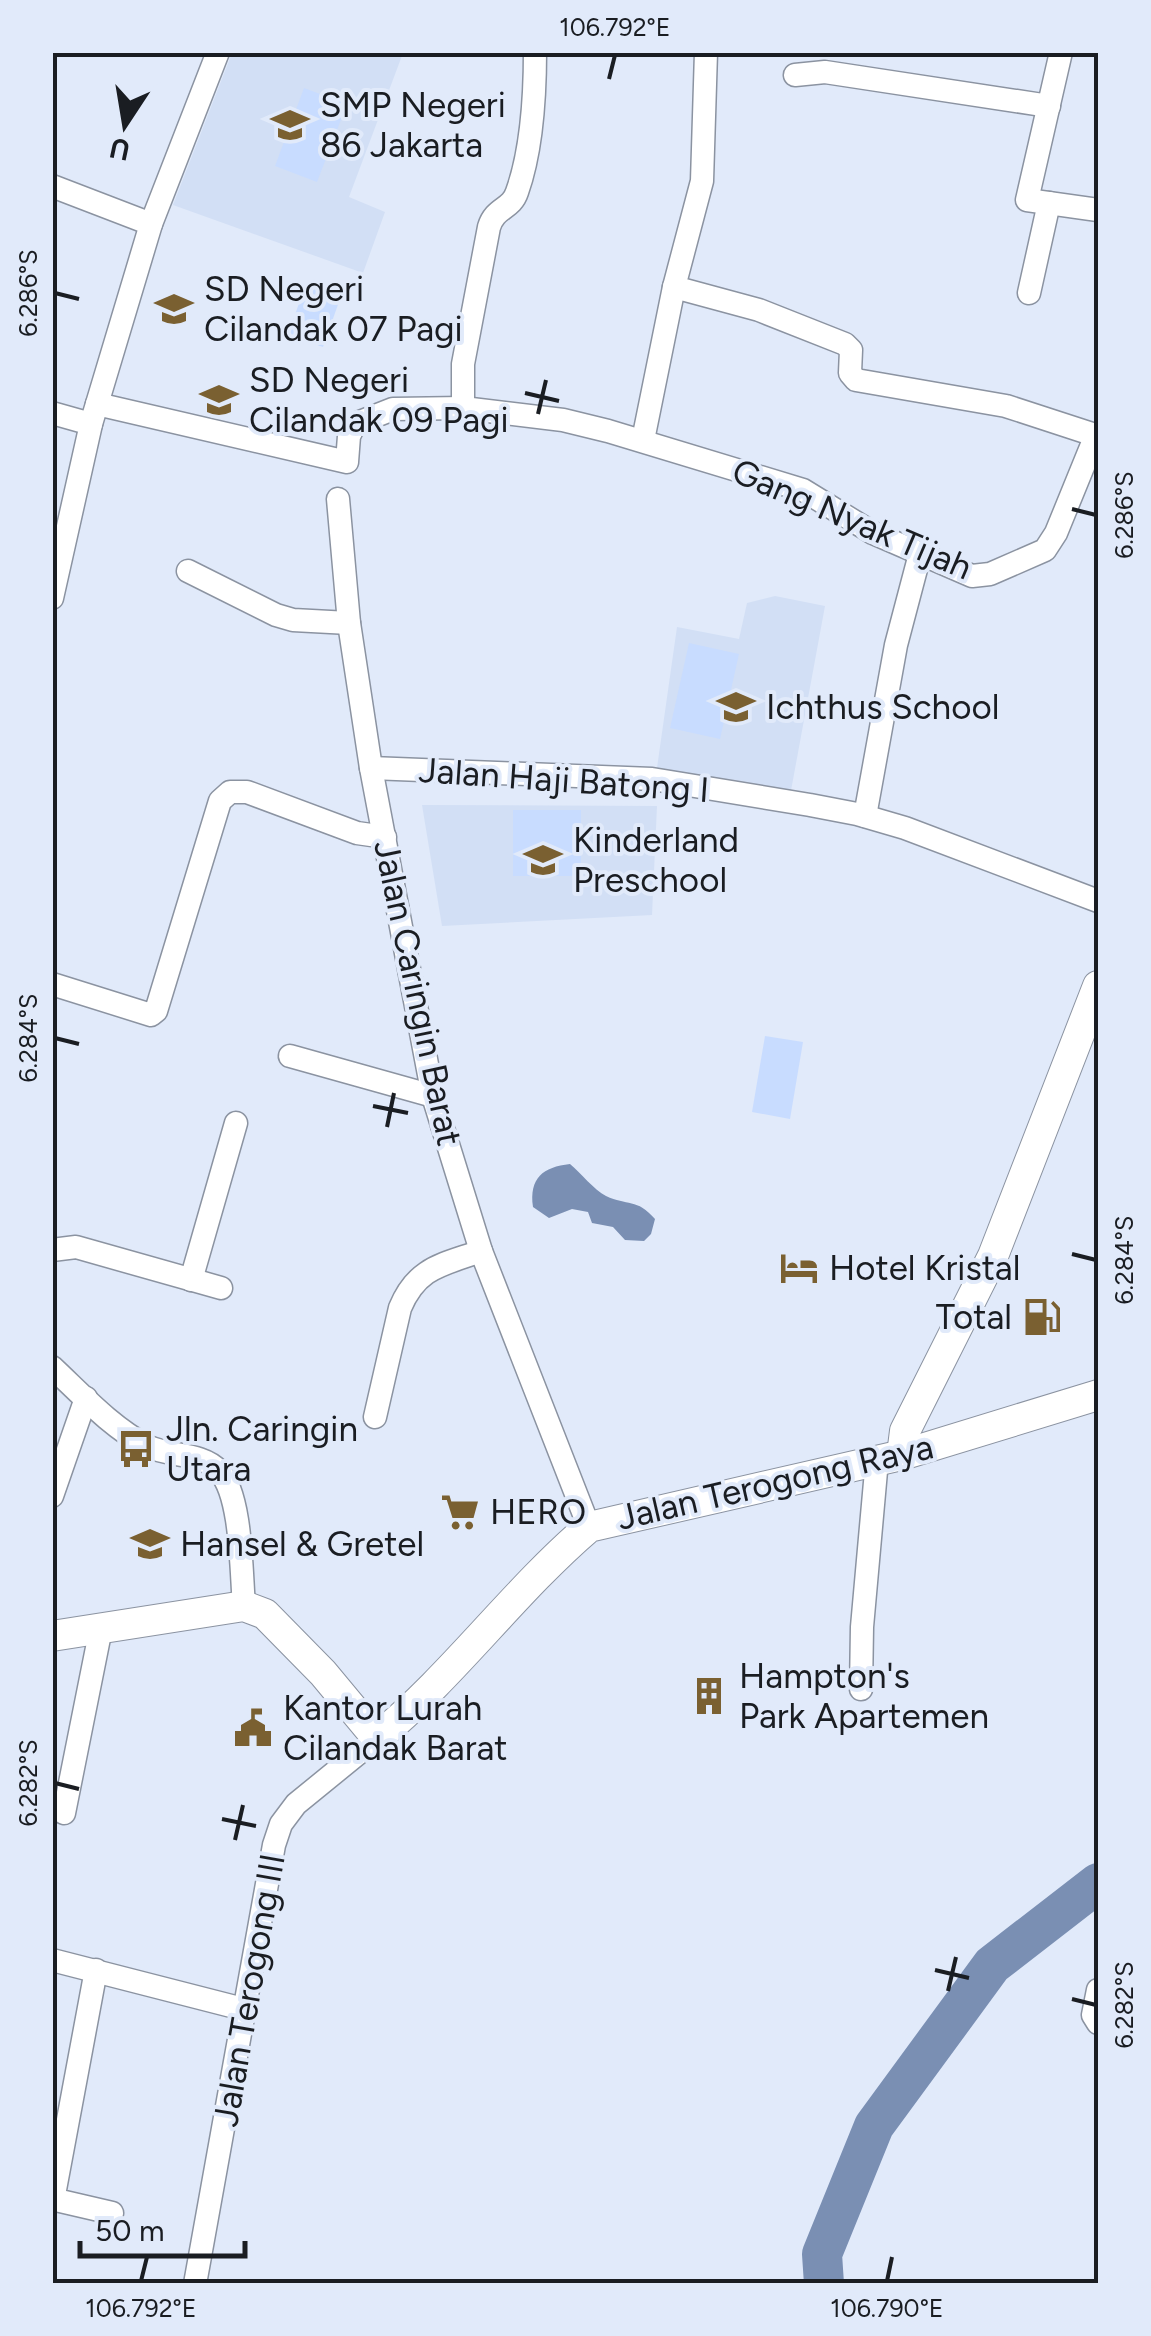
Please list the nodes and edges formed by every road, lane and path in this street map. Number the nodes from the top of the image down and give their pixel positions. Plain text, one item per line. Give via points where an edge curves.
1 (218, 52) edge
2 (535, 52) edge
3 (706, 52) edge
4 (1061, 52) edge
5 (795, 74) dead end
6 (1049, 106) junction
7 (52, 186) edge
8 (1038, 202) junction
9 (1098, 210) edge
10 (150, 224) junction
11 (674, 287) junction
12 (1030, 294) dead end
13 (463, 408) junction
14 (52, 414) edge
15 (94, 414) junction
16 (1097, 435) edge
17 (644, 440) junction
18 (338, 498) dead end
19 (920, 554) junction
20 (188, 570) dead end
21 (52, 598) edge
22 (349, 624) junction
23 (371, 768) junction
24 (866, 816) junction
25 (386, 837) junction
26 (1098, 901) edge
27 (52, 984) edge
28 (1098, 986) edge
29 (290, 1056) dead end
30 (433, 1096) junction
31 (236, 1123) dead end
32 (52, 1250) edge
33 (481, 1251) junction
34 (191, 1280) junction
35 (221, 1288) dead end
36 (52, 1367) edge
37 (1098, 1395) edge
38 (86, 1398) junction
39 (376, 1417) dead end
40 (890, 1458) junction
41 (52, 1496) edge
42 (589, 1527) junction
43 (244, 1606) junction
44 (100, 1628) junction
45 (52, 1636) edge
46 (861, 1688) dead end
47 (377, 1738) junction
48 (64, 1813) dead end
49 (52, 1960) edge
50 (96, 1970) junction
51 (1098, 1990) edge
52 (242, 2009) junction
53 (1098, 2024) edge
54 (63, 2082) edge
55 (112, 2213) dead end
56 (204, 2281) edge

1 - 10 street
2 - 13 street via 520,178 513,201 496,211 489,227 463,364
3 - 11 street via 702,180
4 - 6 street
5 - 6 street via 825,72
6 - 8 street
7 - 10 street
8 - 9 street
8 - 12 street
10 - 15 street
11 - 16 street via 846,344 856,380 1006,406
11 - 17 street
13 - 15 street, Gang Nyak Tijah via 393,409 360,420 350,430 347,462
13 - 17 street, Gang Nyak Tijah via 563,420
14 - 15 street
15 - 21 street
16 - 19 street, Gang Nyak Tijah via 1045,550 982,576
17 - 19 street, Gang Nyak Tijah via 804,490
18 - 22 street, Jalan Caringin Barat
19 - 24 street via 896,645
20 - 22 street via 276,615
22 - 23 street, Jalan Caringin Barat
23 - 24 street, Jalan Haji Batong I via 652,779
23 - 25 street, Jalan Caringin Barat
24 - 26 street, Jalan Haji Batong I
25 - 27 street via 230,792 220,801 156,1011 151,1015
25 - 30 street, Jalan Caringin Barat
28 - 40 street via 993,1256
29 - 30 street
30 - 33 street, Jalan Caringin Barat
31 - 34 street
32 - 34 street via 76,1246
33 - 39 street via 429,1269 407,1290
33 - 42 street, Jalan Caringin Barat
34 - 35 street
36 - 38 street
37 - 40 street, Jalan Terogong Raya
38 - 41 street
38 - 43 street via 151,1448 218,1469 231,1492
40 - 42 street, Jalan Terogong Raya
40 - 46 street via 862,1627
42 - 47 street, Jalan Terogong Raya
43 - 44 street
43 - 47 street via 264,1614
44 - 45 street
44 - 48 street
47 - 52 street, Jalan Terogong III via 281,1824
49 - 50 street
50 - 52 street
50 - 54 street
51 - 53 street via 1092,2015
52 - 56 street, Jalan Terogong III
54 - 55 street via 55,2198

